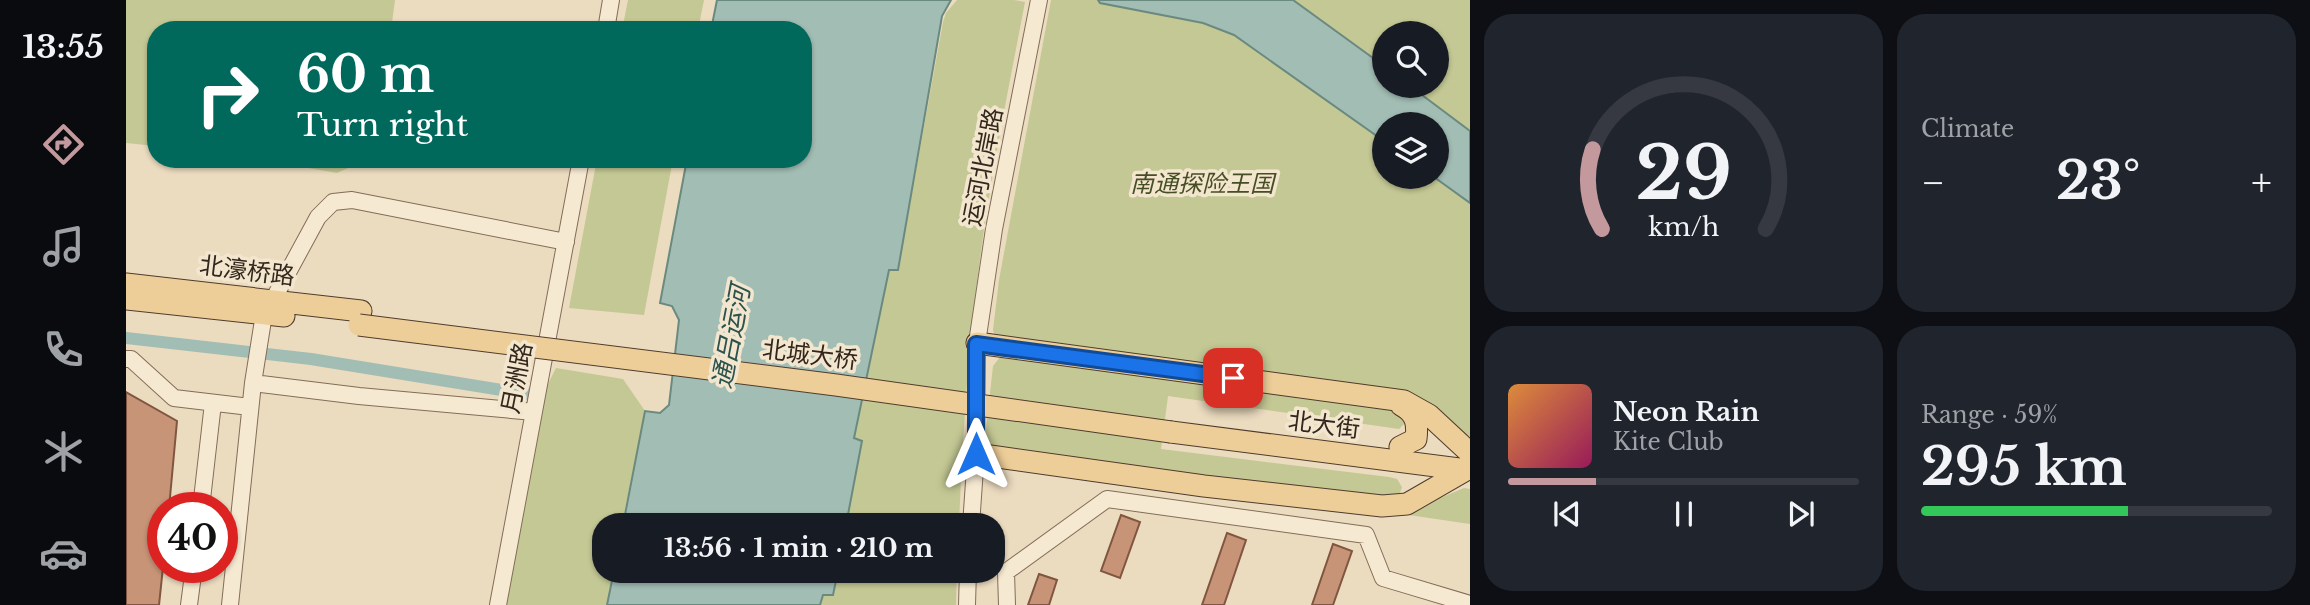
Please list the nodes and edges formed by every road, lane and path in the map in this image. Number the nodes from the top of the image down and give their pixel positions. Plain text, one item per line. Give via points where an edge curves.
1 (611, 0) edge
2 (1038, 5) edge
3 (608, 21) edge
4 (579, 168) edge
5 (566, 242) junction
6 (126, 284) edge
7 (126, 299) edge
8 (269, 307) junction
9 (360, 318) joint
10 (976, 344) junction
11 (126, 359) edge
12 (253, 383) junction
13 (1387, 397) junction
14 (213, 402) junction
15 (250, 407) junction
16 (534, 412) junction
17 (1172, 425) joint
18 (976, 454) junction
19 (1400, 454) junction
20 (1469, 462) edge
21 (203, 492) edge
22 (1395, 505) junction
23 (972, 513) edge
24 (192, 583) edge
25 (968, 583) edge
26 (1470, 604) edge
27 (189, 605) edge
28 (230, 605) edge
29 (498, 605) edge
30 (967, 605) edge
31 (1007, 605) edge

1 - 3 street
2 - 10 street, 运河北岸路 via 993,229
4 - 5 street, 月洲路
5 - 8 street via 352,200 334,202 318,217
5 - 16 street, 月洲路
6 - 8 main road, 北濠桥路
7 - 8 main road, 北濠桥路
8 - 9 main road, 北濠桥路
8 - 12 street
9 - 17 main road, 北城大桥, bridge via 836,385
10 - 13 main road
10 - 18 street, 运河北岸路
11 - 14 street via 174,398
12 - 15 street
12 - 16 street
13 - 19 main road via 1411,410 1418,425 1416,439
13 - 20 main road via 1429,415
14 - 15 street
14 - 21 street
15 - 28 street
16 - 29 street, 月洲路
17 - 19 main road, 北大街
18 - 22 main road via 1204,486
18 - 23 street, 运河北岸路
19 - 20 main road, 北大街
19 - 22 main road via 1413,476 1413,492
20 - 22 main road via 1421,498
24 - 27 street
25 - 30 street
26 - 31 street via 1383,578 1366,535 1107,499 1006,572

